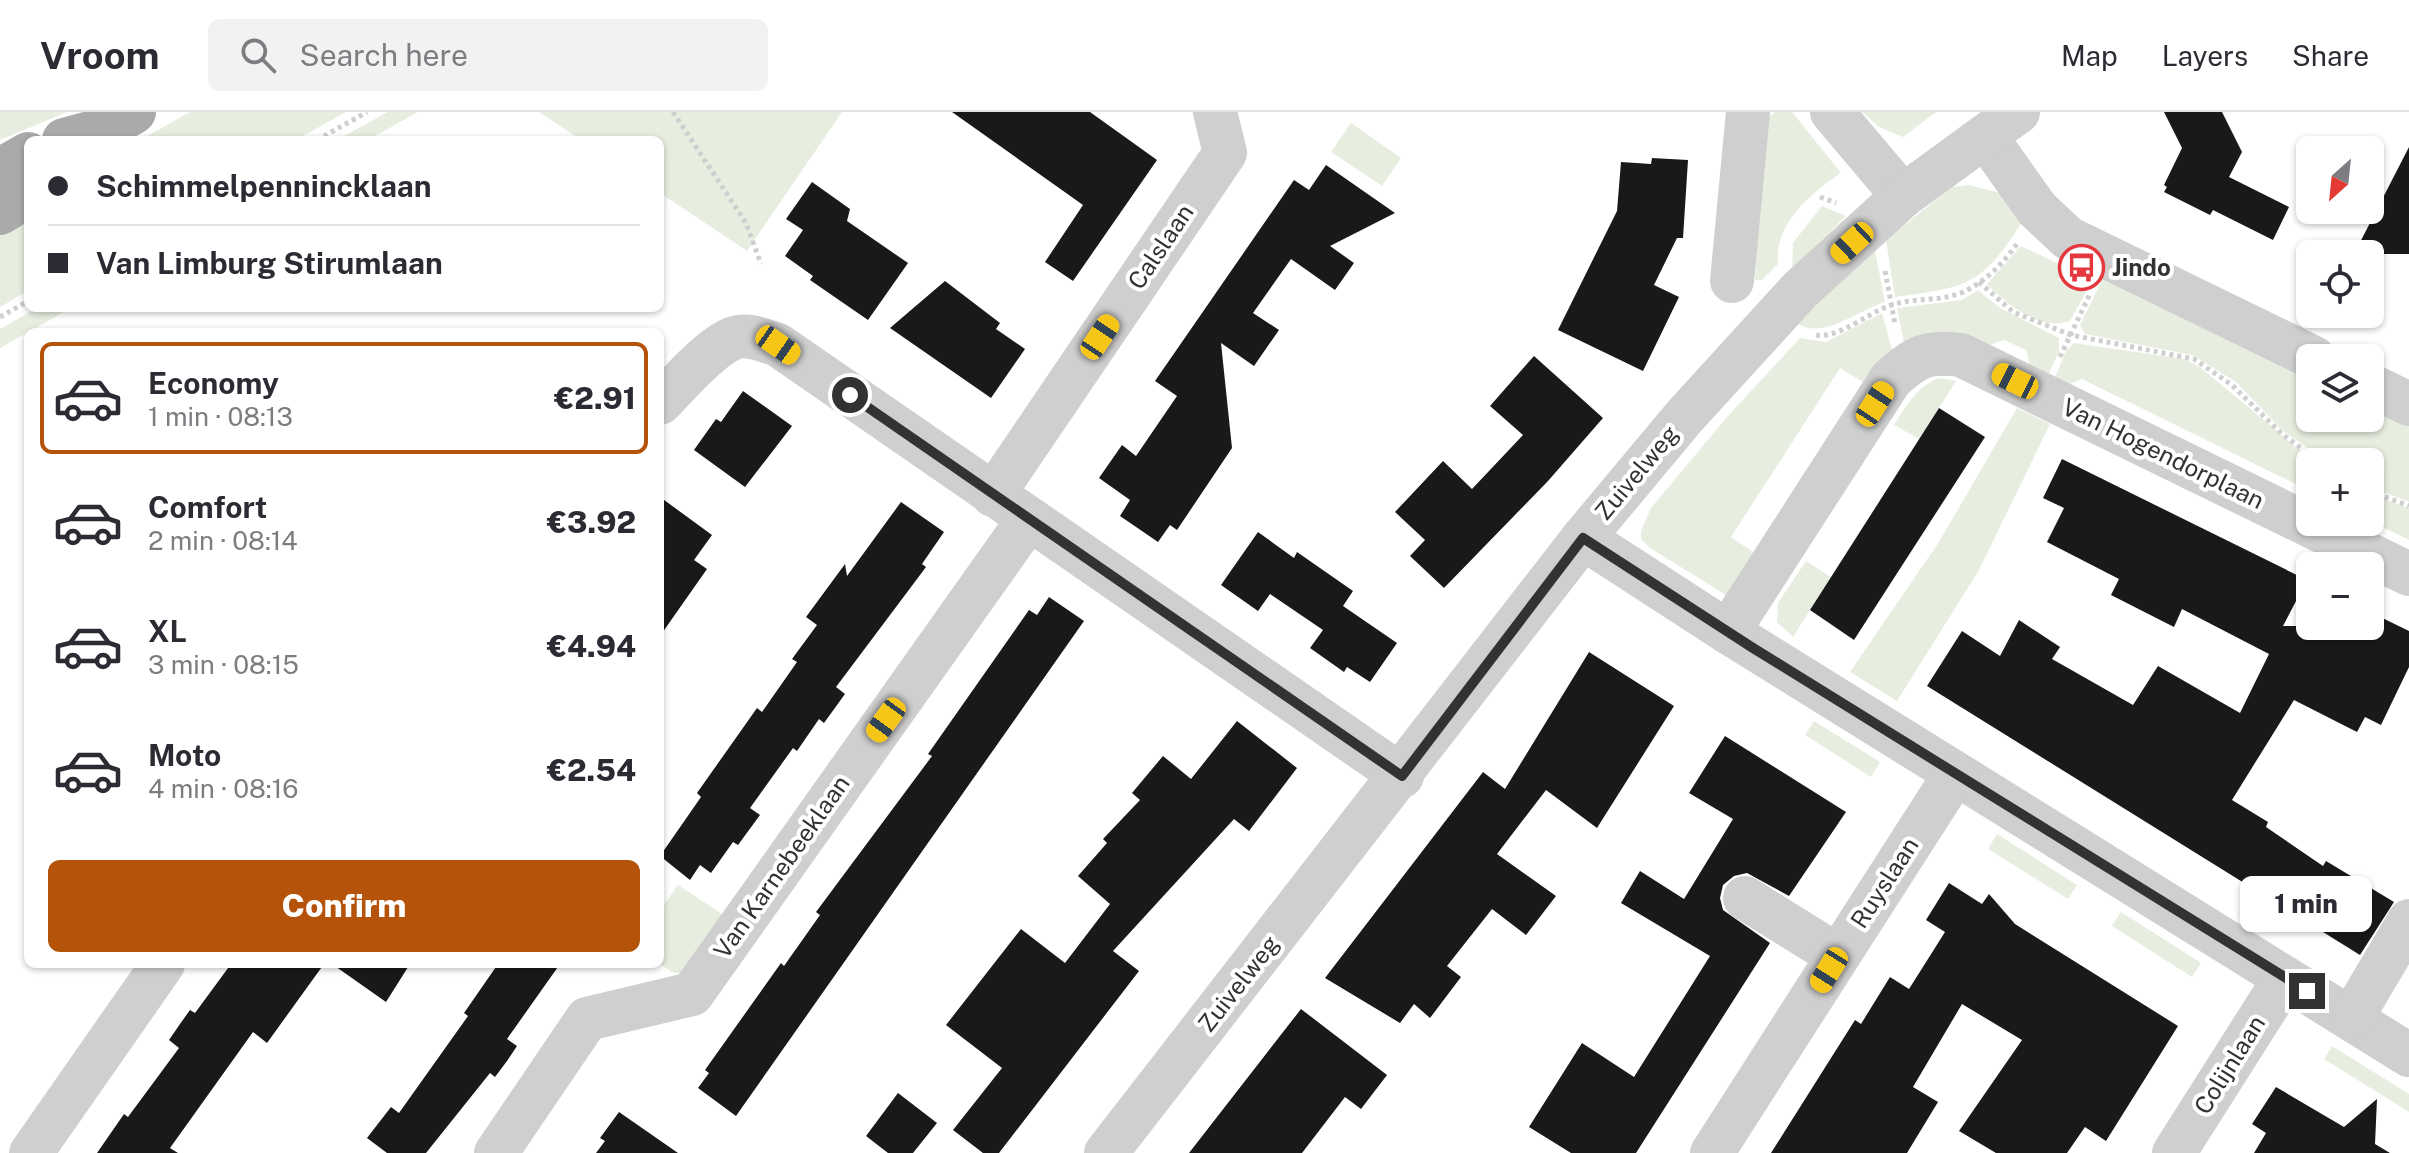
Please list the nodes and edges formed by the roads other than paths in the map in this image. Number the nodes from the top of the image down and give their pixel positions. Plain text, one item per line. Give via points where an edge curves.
1 (1215, 112) edge
2 (1748, 112) edge
3 (1832, 112) edge
4 (2002, 124) edge
5 (24, 156) edge
6 (0, 170) edge
7 (1903, 196) junction
8 (24, 198) edge
9 (0, 213) edge
10 (1732, 281) dead end
11 (2296, 349) edge
12 (2384, 392) edge
13 (664, 399) edge
14 (2409, 404) edge
15 (993, 495) junction
16 (1028, 520) junction
17 (1583, 538) junction
18 (2409, 574) edge
19 (1728, 632) junction
20 (1955, 774) junction
21 (1402, 776) junction
22 (1745, 898) dead end
23 (2409, 921) edge
24 (1838, 956) junction
25 (160, 968) edge
26 (2285, 978) junction
27 (2351, 1019) junction
28 (2409, 1055) edge
29 (31, 1153) edge
30 (496, 1153) edge
31 (1106, 1153) edge
32 (1712, 1153) edge
33 (2174, 1153) edge

1 - 15 street, Calslaan via 1225,153
2 - 10 street
3 - 7 street
4 - 7 street, Zuivelweg
4 - 11 street via 2037,209 2068,238
5 - 6 main road
7 - 17 street, Zuivelweg via 1775,317
8 - 9 main road
12 - 14 street
13 - 15 street via 734,338 756,338 778,345
15 - 16 street
16 - 21 street
16 - 30 street, Van Karnebeeklaan via 692,994 587,1019
17 - 19 street
17 - 21 street, Zuivelweg
18 - 19 street, Van Hogendorplaan via 1961,355 1932,352 1891,379
19 - 20 street
20 - 24 street, Ruyslaan
20 - 26 street
21 - 31 street, Zuivelweg
22 - 24 street
23 - 27 street
24 - 32 street, Ruyslaan
25 - 29 street
26 - 27 street
26 - 33 street, Colijnlaan
27 - 28 street

